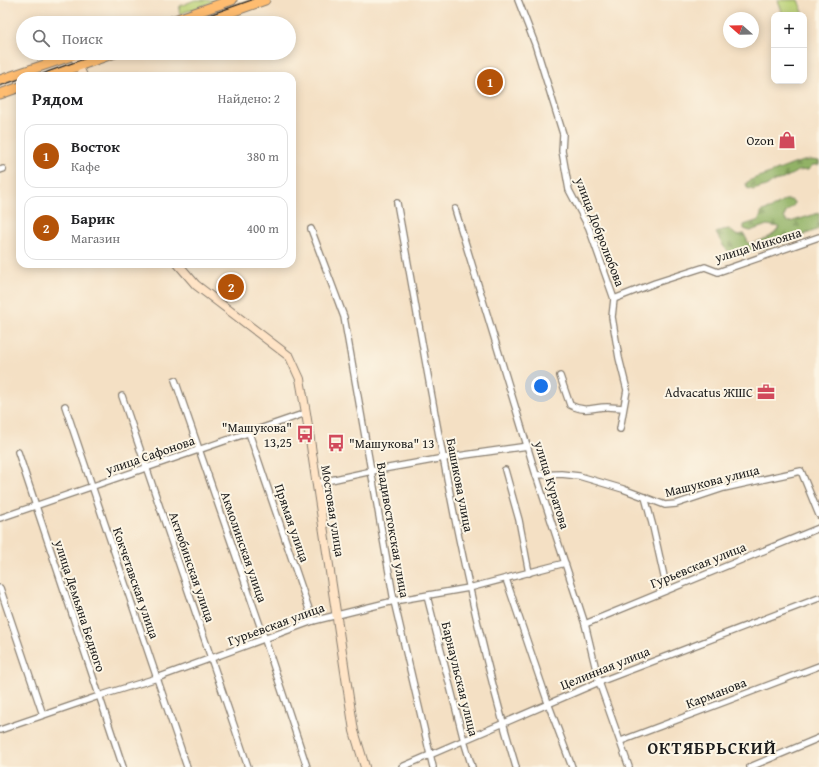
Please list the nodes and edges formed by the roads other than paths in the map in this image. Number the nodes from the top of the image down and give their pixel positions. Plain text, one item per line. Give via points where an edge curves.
1 (232, 0) edge
2 (265, 0) edge
3 (518, 0) edge
4 (186, 16) edge
5 (220, 16) edge
6 (59, 60) edge
7 (78, 60) edge
8 (96, 60) edge
9 (79, 66) junction
10 (24, 72) edge
11 (62, 72) edge
12 (81, 72) edge
13 (16, 75) edge
14 (0, 80) edge
15 (16, 88) edge
16 (0, 94) edge
17 (398, 203) dead end
18 (455, 209) dead end
19 (311, 229) dead end
20 (819, 237) edge
21 (181, 268) edge
22 (614, 299) junction
23 (560, 376) dead end
24 (175, 380) dead end
25 (122, 396) dead end
26 (65, 406) dead end
27 (623, 408) junction
28 (306, 413) junction
29 (620, 429) dead end
30 (249, 433) junction
31 (528, 446) junction
32 (198, 450) junction
33 (18, 452) dead end
34 (444, 458) junction
35 (146, 468) junction
36 (505, 470) dead end
37 (372, 471) junction
38 (536, 475) junction
39 (317, 483) junction
40 (91, 487) junction
41 (644, 497) junction
42 (35, 506) junction
43 (819, 515) edge
44 (0, 518) edge
45 (819, 528) edge
46 (565, 563) junction
47 (529, 573) junction
48 (506, 579) junction
49 (0, 588) edge
50 (469, 588) junction
51 (667, 590) junction
52 (427, 596) junction
53 (819, 598) edge
54 (394, 601) junction
55 (337, 614) junction
56 (313, 621) junction
57 (585, 624) junction
58 (264, 640) junction
59 (211, 659) junction
60 (819, 666) edge
61 (157, 678) junction
62 (599, 682) junction
63 (99, 696) junction
64 (548, 703) junction
65 (43, 715) junction
66 (502, 723) junction
67 (0, 730) edge
68 (819, 738) edge
69 (464, 741) junction
70 (621, 741) junction
71 (429, 756) junction
72 (122, 767) edge
73 (187, 767) edge
74 (248, 767) edge
75 (307, 767) edge
76 (365, 767) edge
77 (402, 767) edge
78 (432, 767) edge
79 (472, 767) edge
80 (516, 767) edge
81 (572, 767) edge
82 (629, 767) edge
83 (750, 767) edge

1 - 4 main road
2 - 5 main road
3 - 22 street, улица Добролюбова via 535,44 563,134 562,151 569,190 588,228
6 - 10 main road
7 - 9 street
8 - 9 main road
9 - 11 main road
9 - 12 street
13 - 14 main road
15 - 16 main road
17 - 34 street, Башикова улица
18 - 31 street, улица Куратова
19 - 37 street, Владивостокская улица via 344,317
20 - 22 street, улица Микояна via 718,272 705,267
21 - 28 street, Мостовая улица via 196,286 290,358 300,379
22 - 27 street, улица Добролюбова via 612,317 627,390
23 - 27 street via 570,405 588,410
24 - 32 street, Акмолинская улица
25 - 35 street, Актюбинская улица
26 - 40 street, Кокчетавская улица
27 - 29 street, улица Добролюбова
28 - 30 street, улица Сафонова
28 - 39 street, Мостовая улица
30 - 32 street, улица Сафонова
30 - 56 street, Прямая улица
31 - 34 street
31 - 38 street, улица Куратова
32 - 35 street, улица Сафонова
32 - 58 street, Акмолинская улица
33 - 42 street, улица Демьяна Бедного
34 - 37 street
34 - 50 street, Башикова улица
35 - 40 street, улица Сафонова
35 - 59 street, Актюбинская улица
36 - 47 street via 519,520
37 - 39 street
37 - 54 street, Владивостокская улица
38 - 41 street, Машукова улица via 579,476
38 - 46 street, улица Куратова
39 - 55 street, Мостовая улица
40 - 42 street, улица Сафонова
40 - 61 street, Кокчетавская улица
41 - 43 street, Машукова улица via 670,505 724,488 801,471
41 - 51 street
42 - 44 street, улица Сафонова
42 - 63 street, улица Демьяна Бедного
45 - 51 street, Гурьевская улица
46 - 47 street, Гурьевская улица
46 - 57 street, улица Куратова
47 - 48 street, Гурьевская улица
48 - 50 street, Гурьевская улица
48 - 64 street
49 - 65 street
50 - 52 street, Гурьевская улица
50 - 66 street, Башикова улица
51 - 57 street, Гурьевская улица
52 - 54 street, Гурьевская улица
52 - 69 street, Барнаульская улица
53 - 62 street, Целинная улица
54 - 55 street, Гурьевская улица
54 - 71 street, Владивостокская улица
55 - 56 street, Гурьевская улица
55 - 76 street, Мостовая улица via 354,732
56 - 58 street, Гурьевская улица
57 - 62 street, улица Куратова
58 - 59 street, Гурьевская улица
58 - 75 street, Акмолинская улица
59 - 61 street, Гурьевская улица
59 - 74 street, Актюбинская улица
60 - 70 street, Карманова
61 - 63 street, Гурьевская улица
61 - 73 street, Кокчетавская улица
62 - 64 street, Целинная улица
62 - 70 street, улица Куратова
63 - 65 street, Гурьевская улица
63 - 72 street, улица Демьяна Бедного
64 - 66 street, Целинная улица
64 - 81 street
65 - 67 street, Гурьевская улица
66 - 69 street, Целинная улица
66 - 80 street, Башикова улица
68 - 83 street
69 - 71 street, Целинная улица
69 - 79 street, Барнаульская улица
70 - 82 street, улица Куратова
71 - 77 street, Целинная улица
71 - 78 street, Владивостокская улица

